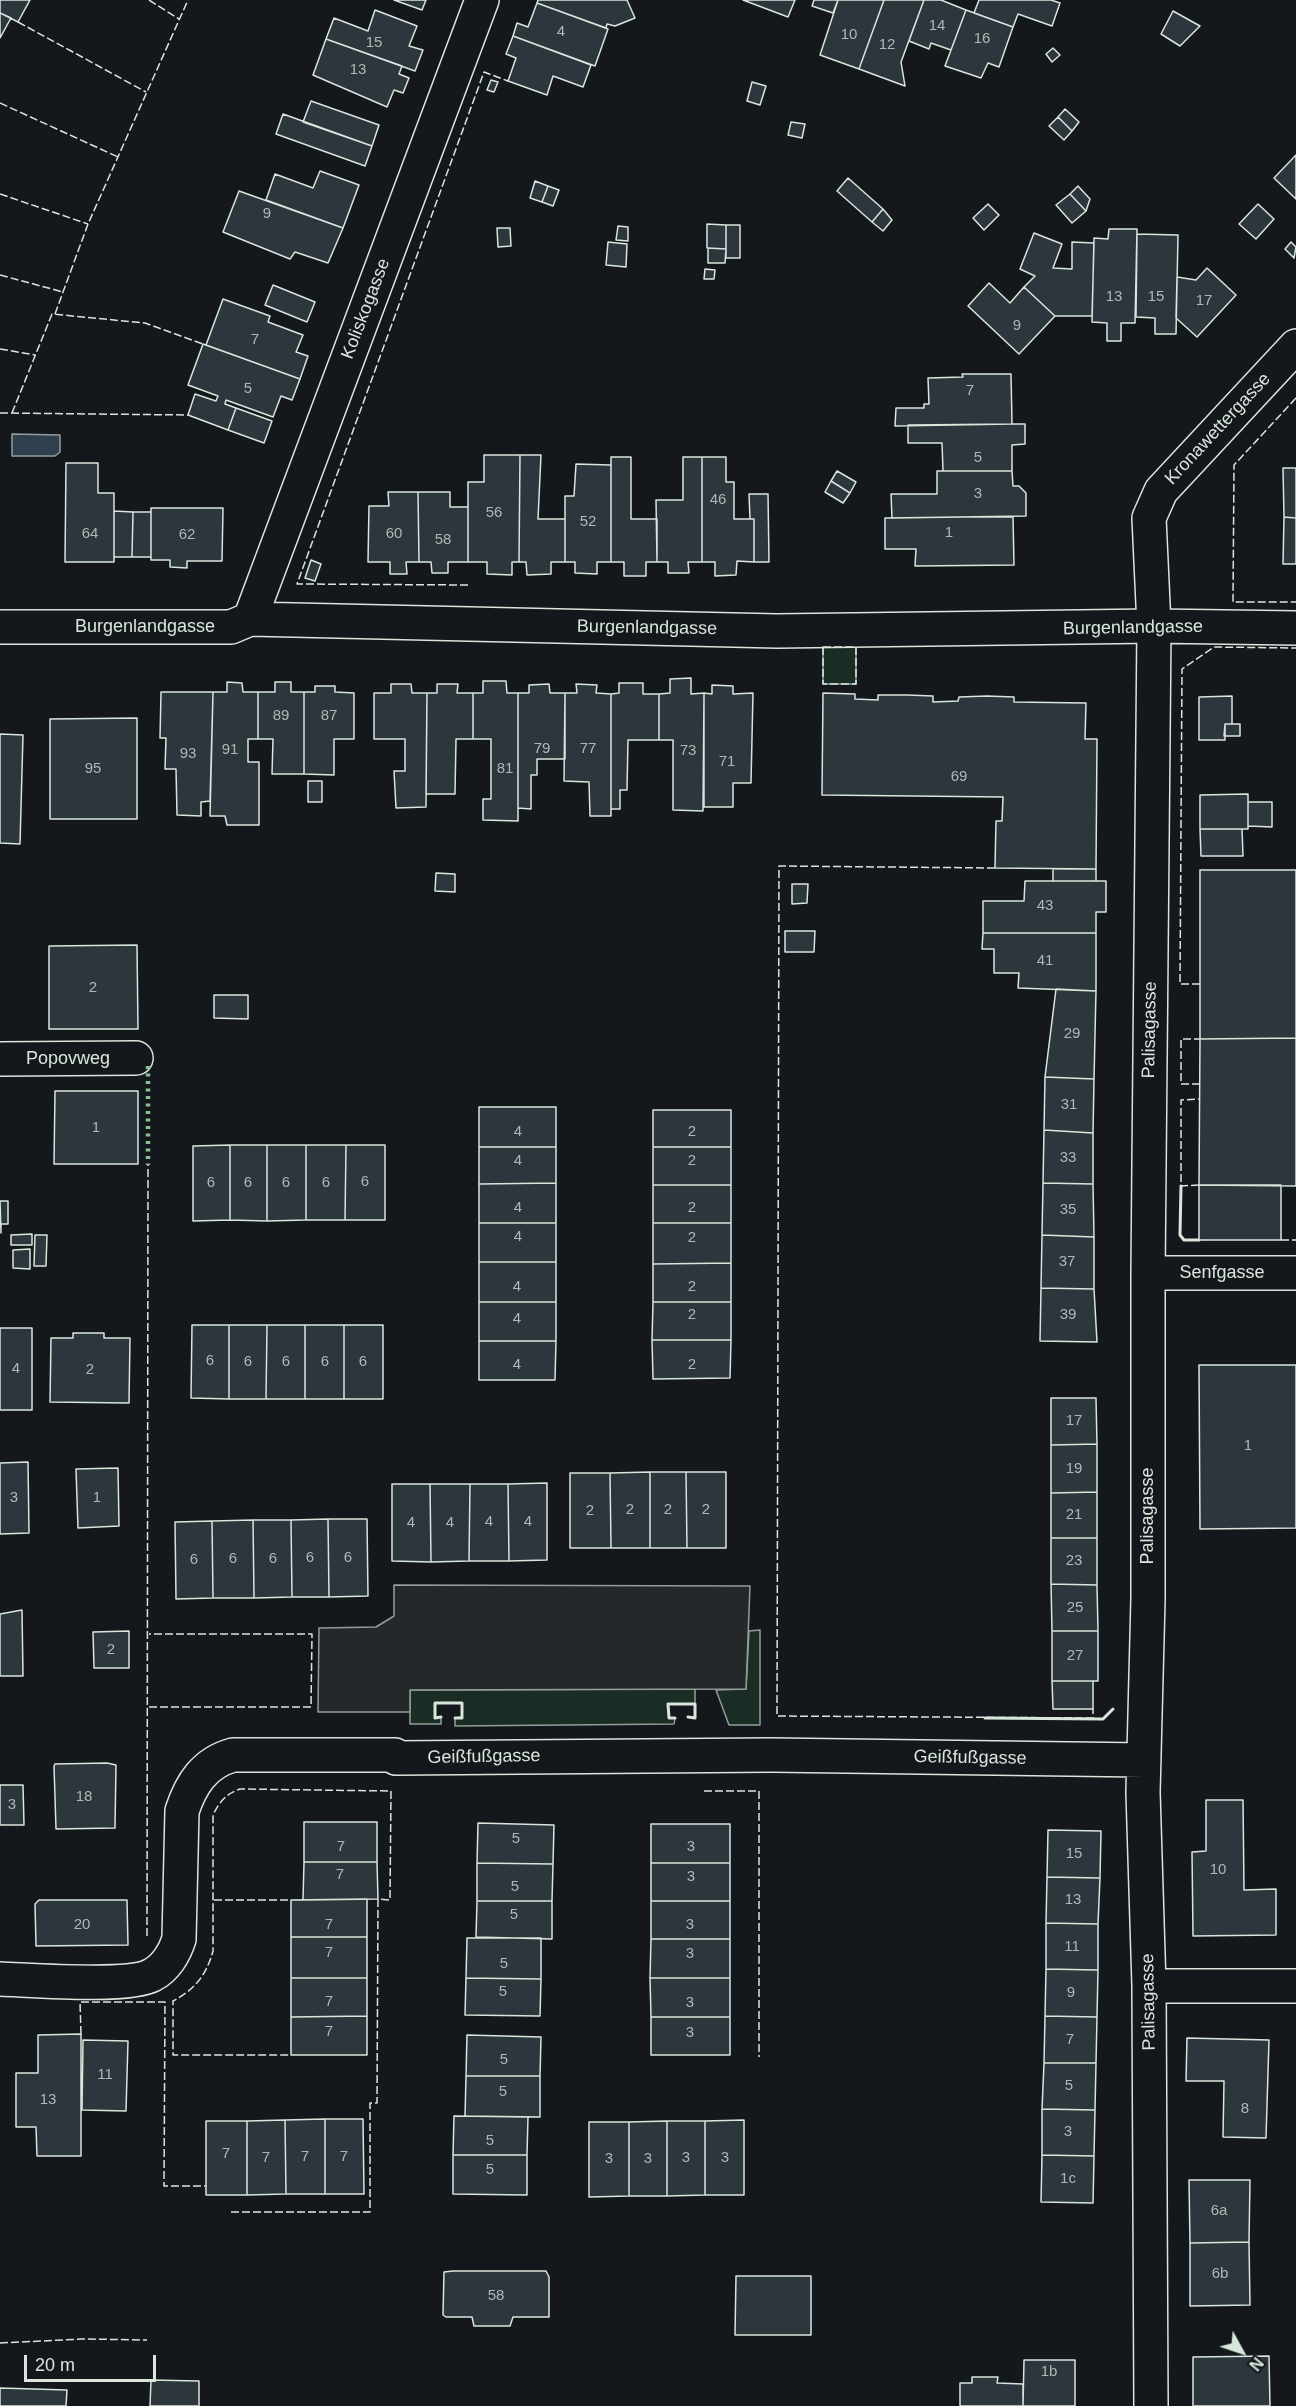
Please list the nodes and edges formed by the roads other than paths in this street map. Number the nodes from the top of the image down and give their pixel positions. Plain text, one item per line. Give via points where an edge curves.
1 (482, 0) edge
2 (1296, 346) edge
3 (250, 619) junction
4 (1154, 626) junction
5 (0, 627) edge
6 (1296, 628) edge
7 (136, 1058) dead end
8 (0, 1059) edge
9 (1148, 1273) junction
10 (1296, 1273) edge
11 (1144, 1760) junction
12 (0, 1979) edge
13 (1149, 1986) junction
14 (1296, 1986) edge
15 (1150, 2406) edge

1 - 3 street, Koliskogasse
2 - 4 street, Kronawettergasse via 1161,491 1149,518
3 - 4 street, Burgenlandgasse via 777,631
3 - 5 street, Burgenlandgasse via 231,627
4 - 6 street, Burgenlandgasse
4 - 9 street, Palisagasse
7 - 8 street, Popovweg
9 - 10 street, Senfgasse
9 - 11 street, Palisagasse
11 - 12 street, Geißfußgasse via 233,1755 207,1768 188,1793 182,1811 179,1939 175,1952 154,1975 139,1980
11 - 13 street, Palisagasse
13 - 14 street
13 - 15 street, Palisagasse

